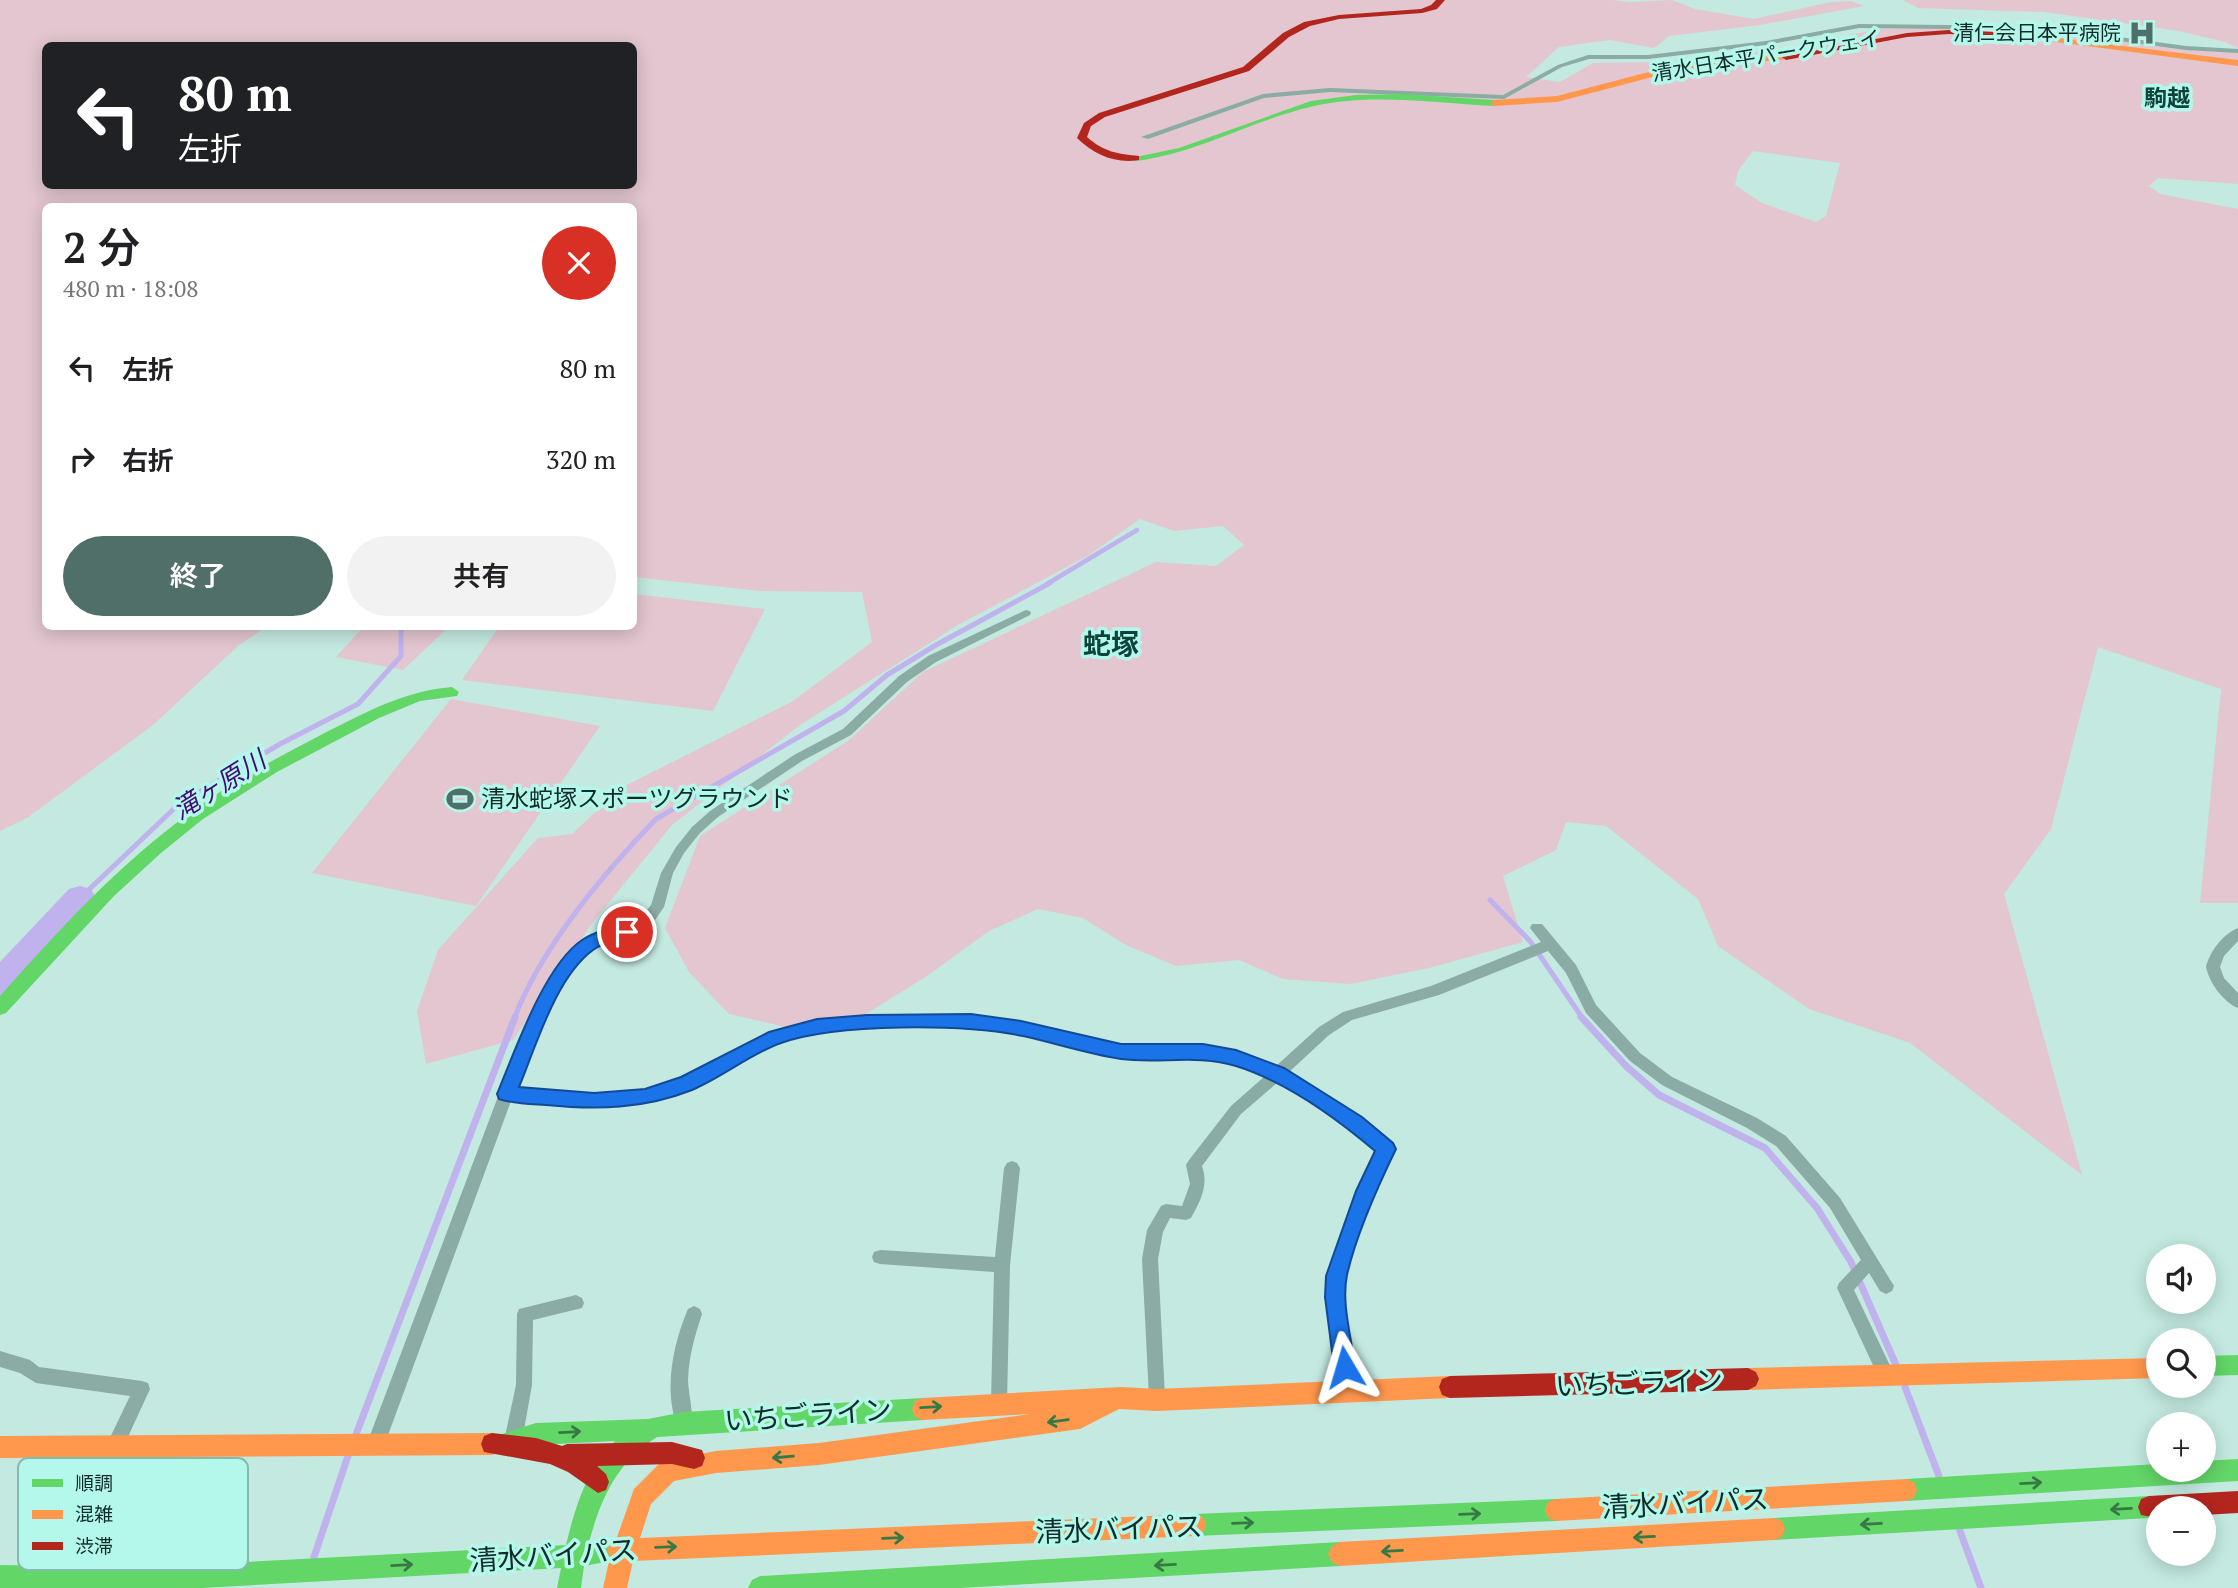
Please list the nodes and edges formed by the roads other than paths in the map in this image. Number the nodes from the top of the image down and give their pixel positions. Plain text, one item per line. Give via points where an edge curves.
1 (1441, 0) edge
2 (2238, 51) edge
3 (2238, 63) edge
4 (1145, 137) dead end
5 (1026, 613) dead end
6 (452, 692) dead end
7 (1537, 928) dead end
8 (2238, 933) edge
9 (1550, 944) junction
10 (2238, 1002) edge
11 (0, 1008) edge
12 (1277, 1073) junction
13 (506, 1094) junction
14 (1012, 1168) dead end
15 (880, 1257) dead end
16 (1871, 1260) junction
17 (1002, 1265) junction
18 (1886, 1286) dead end
19 (576, 1303) dead end
20 (694, 1314) dead end
21 (0, 1359) edge
22 (2238, 1365) edge
23 (2216, 1366) edge
24 (2146, 1368) edge
25 (1886, 1376) junction
26 (1348, 1391) junction
27 (1121, 1398) junction
28 (1157, 1399) junction
29 (999, 1403) junction
30 (771, 1419) junction
31 (684, 1423) junction
32 (651, 1428) junction
33 (508, 1443) junction
34 (817, 1443) junction
35 (0, 1447) edge
36 (114, 1447) junction
37 (375, 1447) junction
38 (615, 1453) junction
39 (566, 1455) junction
40 (716, 1462) junction
41 (2238, 1470) edge
42 (598, 1482) junction
43 (2238, 1502) edge
44 (624, 1549) junction
45 (573, 1556) junction
46 (0, 1577) edge
47 (569, 1588) edge
48 (615, 1588) edge
49 (760, 1588) edge

1 - 3 main road, 清水日本平パークウェイ via 1422,11 1306,24 1288,33 1246,69 1102,115 1087,125 1082,138 1089,147 1106,154 1154,158 1332,99 1539,102 1684,66 1792,56 1929,33 2034,35
2 - 4 street via 2038,27 1859,26 1648,57 1588,57 1560,66 1504,97 1330,90 1258,96
5 - 13 street via 932,659 903,679 847,732 787,765 696,830 667,873 657,907 646,922 602,937 574,957 551,991
6 - 11 main road via 425,693 401,701 210,806 118,881
7 - 9 street
8 - 10 street via 2215,954 2212,963
9 - 12 street via 1434,991 1348,1016
9 - 16 street via 1571,969 1591,1009 1635,1057 1667,1082 1781,1141 1835,1203
12 - 13 street via 1203,1052 1121,1051 1021,1028 971,1022 867,1022 775,1037 687,1084 645,1097 594,1101
12 - 26 street via 1355,1122 1386,1149 1336,1276
12 - 28 street via 1236,1110 1194,1165 1199,1178 1186,1213 1166,1211 1155,1230 1150,1259
13 - 37 street
14 - 17 street
15 - 17 street
16 - 18 street
16 - 25 street via 1845,1288
17 - 29 street
19 - 33 street via 525,1314 524,1385
20 - 31 street via 681,1358 678,1394
21 - 36 street via 36,1375 142,1389
22 - 23 main road
24 - 25 main road, いちごライン
25 - 26 main road, いちごライン
26 - 28 main road, いちごライン
27 - 28 main road, いちごライン
27 - 29 main road, いちごライン
27 -> 34 main road, いちごライン via 1080,1418
30 -> 29 main road, いちごライン
30 - 31 main road, いちごライン
30 - 34 main road
31 - 32 main road, いちごライン
33 -> 32 main road via 536,1434
32 - 38 main road, いちごライン
33 - 37 main road
33 - 39 main road
34 -> 40 main road, いちごライン
35 - 36 main road
36 - 37 main road
38 - 39 main road
38 - 40 main road via 672,1453
38 - 42 main road, いちごライン
39 - 42 main road via 584,1465
40 - 44 main road, いちごライン via 668,1471 642,1497
44 -> 41 main road, 清水バイパス via 1600,1509
42 - 45 main road, いちごライン
43 -> 49 main road, 清水バイパス
44 - 45 main road, 清水バイパス
44 - 48 main road, いちごライン
46 -> 45 main road, 清水バイパス via 152,1579
45 - 47 main road, いちごライン

